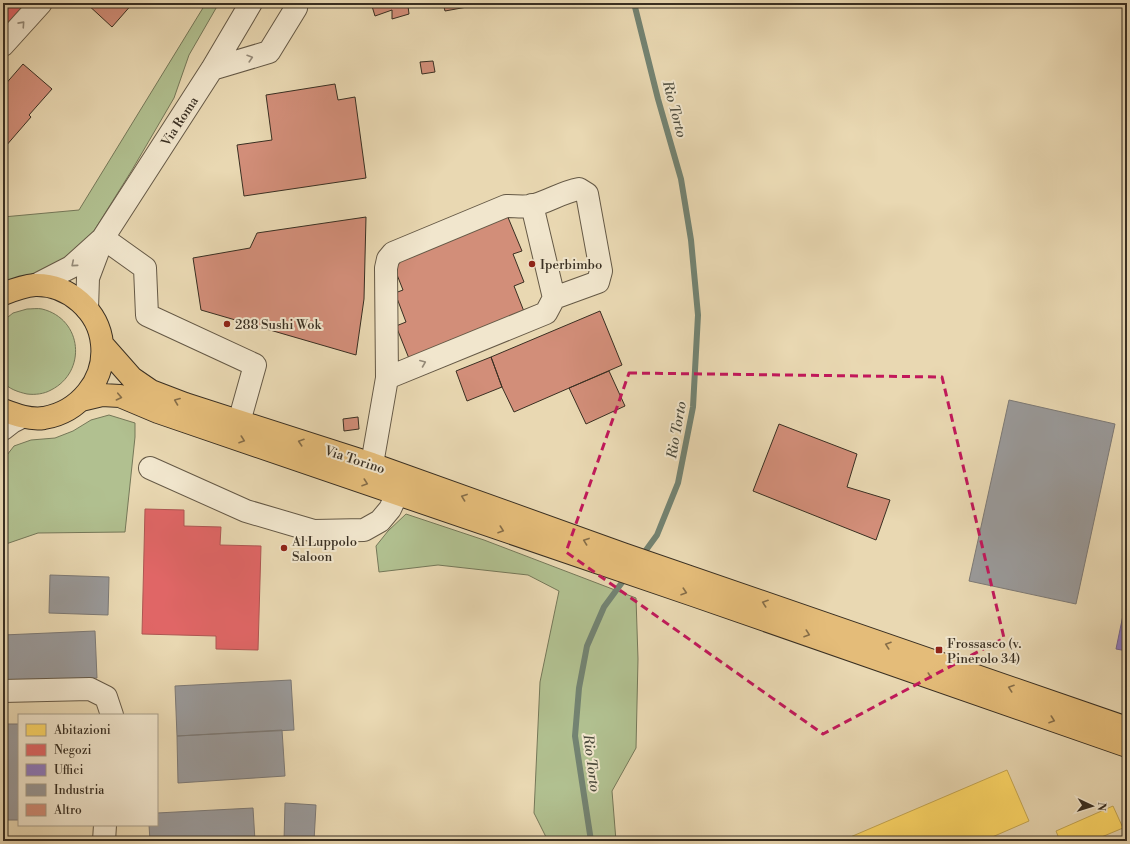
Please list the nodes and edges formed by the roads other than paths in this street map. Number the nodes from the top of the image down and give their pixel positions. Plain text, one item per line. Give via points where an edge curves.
1 (41, 3) edge
2 (234, 3) edge
3 (251, 3) edge
4 (293, 3) edge
5 (3, 45) edge
6 (212, 69) junction
7 (198, 91) junction
8 (532, 206) junction
9 (103, 238) junction
10 (36, 285) junction
11 (3, 294) edge
12 (554, 298) junction
13 (87, 308) junction
14 (102, 344) junction
15 (387, 378) junction
16 (81, 400) junction
17 (13, 413) edge
18 (239, 422) junction
19 (3, 428) edge
20 (372, 464) junction
21 (150, 468) dead end
22 (397, 494) junction
23 (620, 562) junction
24 (650, 572) junction
25 (3, 692) edge
26 (112, 714) edge
27 (1127, 728) edge
28 (1127, 746) edge
29 (105, 826) edge
30 (104, 841) edge

5 -> 1 street
2 - 7 street via 210,43 202,66
3 - 6 street, Via Roma
6 -> 4 street via 269,52 296,8
6 - 7 street, Via Roma
7 - 9 street, Via Roma
8 - 12 street
8 - 12 street via 570,190 579,189 587,194 601,270 598,282
8 - 15 street via 506,206 393,253 386,268
9 -> 10 street via 71,267
9 - 13 street via 88,278
9 - 18 street via 145,268 147,315 255,365
10 - 11 main road
10 - 13 main road via 54,288 72,296
15 -> 12 street via 546,313
13 - 14 main road via 97,325
14 - 16 main road via 99,371 94,384
18 -> 14 main road, Via Torino via 151,391 132,378
15 - 20 street
16 - 17 main road via 64,412 43,418
16 -> 22 main road via 102,395 120,396 158,412
17 - 19 street via 12,422
20 -> 18 main road, Via Torino
23 -> 20 main road, Via Torino
21 - 22 street via 246,511 314,531 364,530 380,521 390,509
22 -> 23 main road
23 - 24 main road
27 -> 24 main road
24 -> 28 main road
25 - 26 street via 90,689 106,697
29 - 30 street

